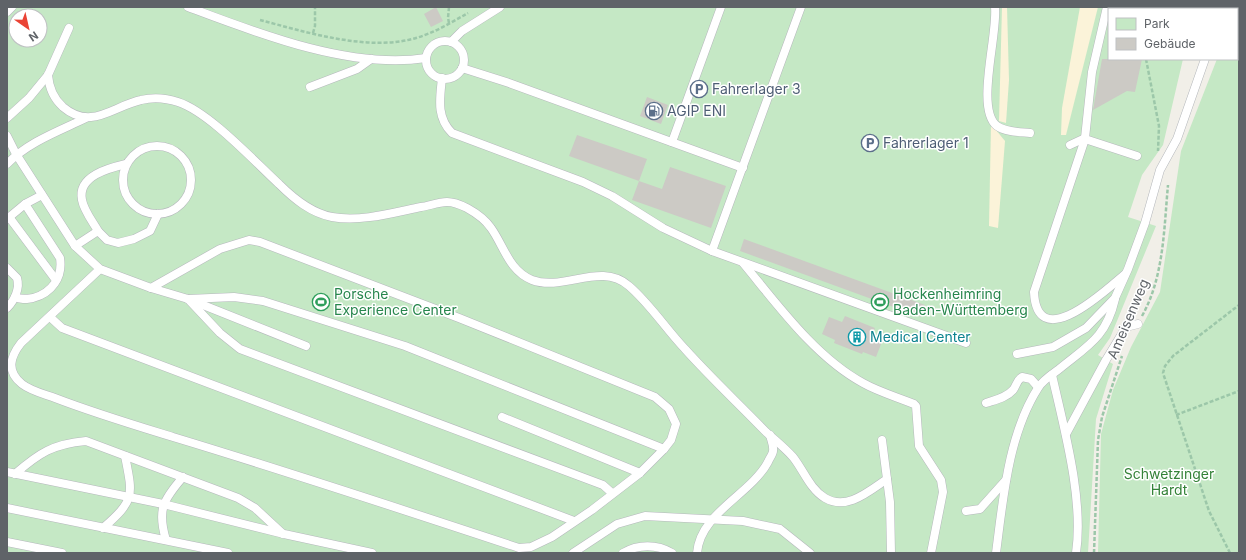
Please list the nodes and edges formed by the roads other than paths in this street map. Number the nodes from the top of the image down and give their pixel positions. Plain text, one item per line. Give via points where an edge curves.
1 (12, 7) edge
2 (188, 7) edge
3 (500, 7) edge
4 (721, 7) edge
5 (800, 7) edge
6 (995, 7) edge
7 (1107, 7) edge
8 (7, 12) edge
9 (68, 28) dead end
10 (451, 42) junction
11 (426, 58) junction
12 (371, 59) junction
13 (1205, 60) edge
14 (462, 68) junction
15 (48, 75) junction
16 (442, 78) junction
17 (310, 87) dead end
18 (7, 118) edge
19 (86, 118) junction
20 (1030, 133) dead end
21 (7, 136) edge
22 (1085, 138) junction
23 (672, 142) junction
24 (1070, 144) dead end
25 (16, 154) junction
26 (1137, 156) dead end
27 (7, 164) edge
28 (126, 164) junction
29 (743, 168) junction
30 (42, 195) junction
31 (25, 204) junction
32 (158, 214) junction
33 (8, 218) edge
34 (98, 231) junction
35 (75, 246) junction
36 (712, 251) junction
37 (743, 262) junction
38 (7, 268) edge
39 (100, 269) junction
40 (1126, 273) junction
41 (56, 280) junction
42 (151, 288) junction
43 (15, 297) junction
44 (1115, 298) junction
45 (188, 299) junction
46 (7, 308) edge
47 (50, 317) junction
48 (1138, 324) road end
49 (966, 343) dead end
50 (306, 346) dead end
51 (1017, 354) dead end
52 (1052, 375) junction
53 (1038, 387) junction
54 (986, 403) dead end
55 (502, 417) dead end
56 (1066, 434) junction
57 (770, 435) junction
58 (882, 440) dead end
59 (664, 449) junction
60 (125, 456) junction
61 (7, 472) edge
62 (640, 473) junction
63 (16, 474) junction
64 (183, 477) junction
65 (886, 479) junction
66 (1006, 480) junction
67 (612, 493) junction
68 (129, 498) junction
69 (163, 504) junction
70 (7, 508) edge
71 (966, 511) dead end
72 (713, 519) junction
73 (574, 522) junction
74 (103, 528) junction
75 (284, 534) junction
76 (166, 540) junction
77 (7, 542) edge
78 (62, 553) edge
79 (228, 553) edge
80 (372, 553) edge
81 (573, 553) edge
82 (623, 553) edge
83 (672, 553) edge
84 (697, 553) edge
85 (810, 553) edge
86 (891, 553) edge
87 (931, 553) edge
88 (996, 553) edge
89 (1076, 553) edge

1 - 8 lane
2 - 12 lane via 284,40 343,55
3 - 10 lane via 462,31
4 - 23 lane
5 - 29 lane
6 - 20 lane via 988,110 993,122 1001,128
7 - 22 lane via 1092,72
9 - 15 lane
10 - 11 lane via 437,42 431,46
10 - 14 lane via 463,55
11 - 12 lane
11 - 16 lane via 432,74
12 - 17 lane via 357,69
13 - 40 lane via 1177,139 1160,170 1145,223
14 - 16 lane via 454,76
14 - 23 lane
15 - 18 lane via 29,98
15 - 19 lane via 48,85 56,100 70,112
16 - 36 lane via 439,102 441,116 446,128 452,133 583,182 618,199 663,228
19 - 25 lane
19 - 57 lane via 107,114 142,100 170,100 182,103 208,118 291,196 307,208 330,217 362,218 448,202 464,207 479,215 491,228 507,258 533,281 551,283 598,276 614,277 628,285 685,349
21 - 25 lane
22 - 24 lane
22 - 26 lane
22 - 40 lane via 1034,292 1037,310 1045,317 1057,320 1075,314
23 - 29 lane
25 - 27 lane
25 - 30 lane
28 - 32 lane via 122,176 127,198 146,213
28 - 32 lane via 132,155 141,149 157,145 173,149 188,164 191,186 187,196 175,209
28 - 34 lane via 103,169 92,176 84,187 82,200
29 - 36 lane
30 - 31 lane
30 - 35 lane
31 - 33 lane
31 - 41 lane via 60,258 60,272
32 - 34 lane via 150,231 134,239 118,243 107,240
33 - 41 lane
34 - 35 lane
35 - 39 lane
36 - 37 lane
37 - 49 lane
37 - 87 lane via 830,361 861,382 916,406 919,446 941,480 943,492
38 - 43 lane via 17,278
39 - 42 lane
39 - 47 lane
40 - 44 lane
41 - 43 lane via 45,294 25,300
42 - 45 lane
42 - 59 lane via 220,249 249,240 260,242 655,397 668,409 676,424 671,440
43 - 46 lane
44 - 51 lane via 1086,328 1053,347
44 - 52 lane via 1111,318 1098,337
45 - 50 lane
45 - 59 lane via 249,298 271,303 405,346
45 - 67 lane via 220,333 240,349 604,485
47 - 73 lane via 62,328
47 - 73 lane via 21,342 10,361 16,378 35,390 124,422 316,481 519,548 537,545
48 - 56 lane via 1126,327
52 - 53 lane
52 - 56 lane
53 - 54 lane via 1031,379 1022,377 1004,397
53 - 66 lane via 1017,436
55 - 62 lane
56 - 89 lane via 1077,507
57 - 65 lane via 793,457 816,491 826,499 844,503 856,499
57 - 72 lane via 773,451 764,470
58 - 65 lane
59 - 62 lane
60 - 63 lane via 86,441 61,444 32,459
60 - 64 lane
60 - 68 lane via 131,492
61 - 63 lane
62 - 67 lane
63 - 68 lane
64 - 69 lane
64 - 75 lane via 238,498 255,508
65 - 86 lane via 890,502
66 - 71 lane via 980,510
66 - 88 lane
67 - 73 lane
68 - 69 lane
68 - 74 lane via 119,514
69 - 75 lane
69 - 76 lane via 161,524
70 - 74 lane
72 - 81 lane via 645,516 631,519 603,532
72 - 84 lane via 698,543
72 - 85 lane via 743,521 780,529
74 - 76 lane
75 - 80 lane
76 - 79 lane
77 - 78 lane
82 - 83 lane via 640,546 655,546

